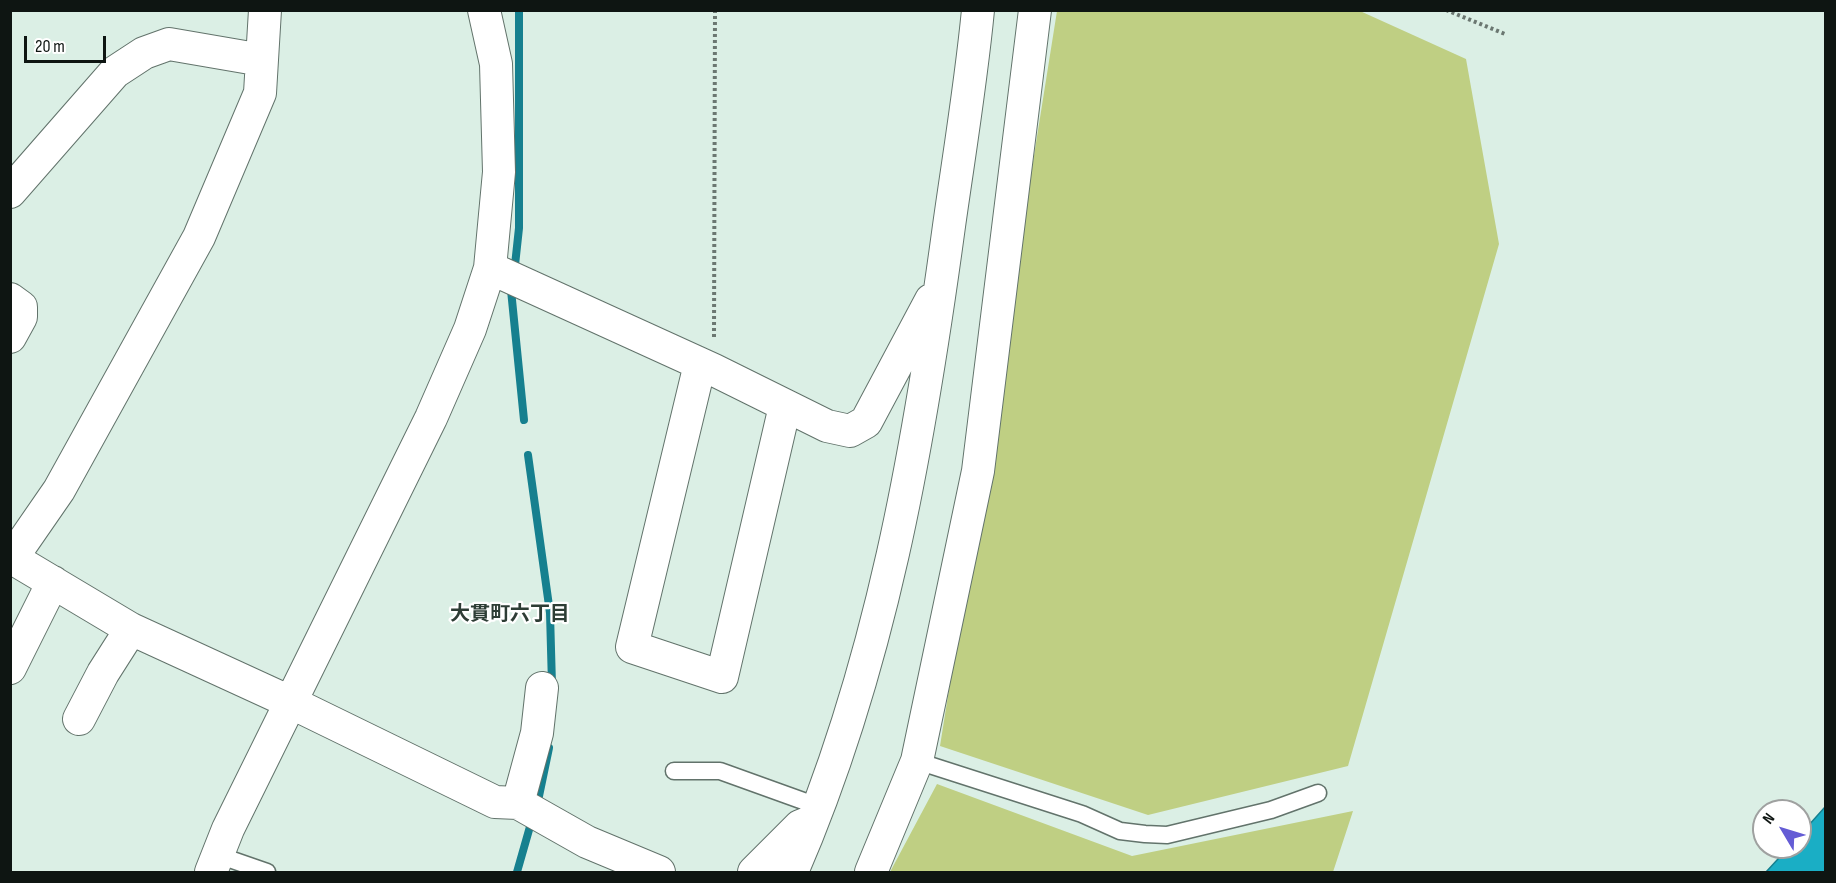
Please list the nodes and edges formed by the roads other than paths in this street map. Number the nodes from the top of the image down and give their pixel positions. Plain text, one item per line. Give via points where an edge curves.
1 (265, 10) edge
2 (484, 10) edge
3 (978, 10) edge
4 (1035, 10) edge
5 (262, 60) junction
6 (10, 192) edge
7 (490, 268) junction
8 (942, 281) junction
9 (10, 299) edge
10 (10, 337) edge
11 (707, 367) junction
12 (785, 406) junction
13 (11, 558) edge
14 (53, 582) junction
15 (131, 630) junction
16 (10, 668) edge
17 (542, 688) dead end
18 (290, 702) junction
19 (80, 719) dead end
20 (917, 761) junction
21 (674, 771) dead end
22 (1318, 794) dead end
23 (518, 803) junction
24 (817, 814) junction
25 (214, 864) edge
26 (267, 873) edge
27 (659, 873) edge
28 (754, 873) edge
29 (792, 873) edge
30 (871, 873) edge

1 - 5 street
2 - 7 street via 496,64 499,172
3 - 8 street
4 - 20 street via 978,471
5 - 6 street via 169,44 144,53 116,72
5 - 13 street via 260,93 199,237 59,490
7 - 11 street
7 - 18 street via 470,329 431,418
8 - 12 street via 866,422 850,431 827,426
8 - 24 street via 916,445 889,574 861,684
9 - 10 street via 21,307 21,317
11 - 12 street
11 - 12 street via 632,647 722,677
13 - 14 street
14 - 15 street
14 - 16 street
15 - 18 street
15 - 19 street
17 - 23 street via 537,733
18 - 23 street via 495,802
18 - 25 street
20 - 22 lane via 1082,814 1120,831 1145,834 1167,835
20 - 30 street
21 - 24 lane via 720,771
23 - 27 street via 587,842
24 - 28 street
24 - 29 street
25 - 26 lane

